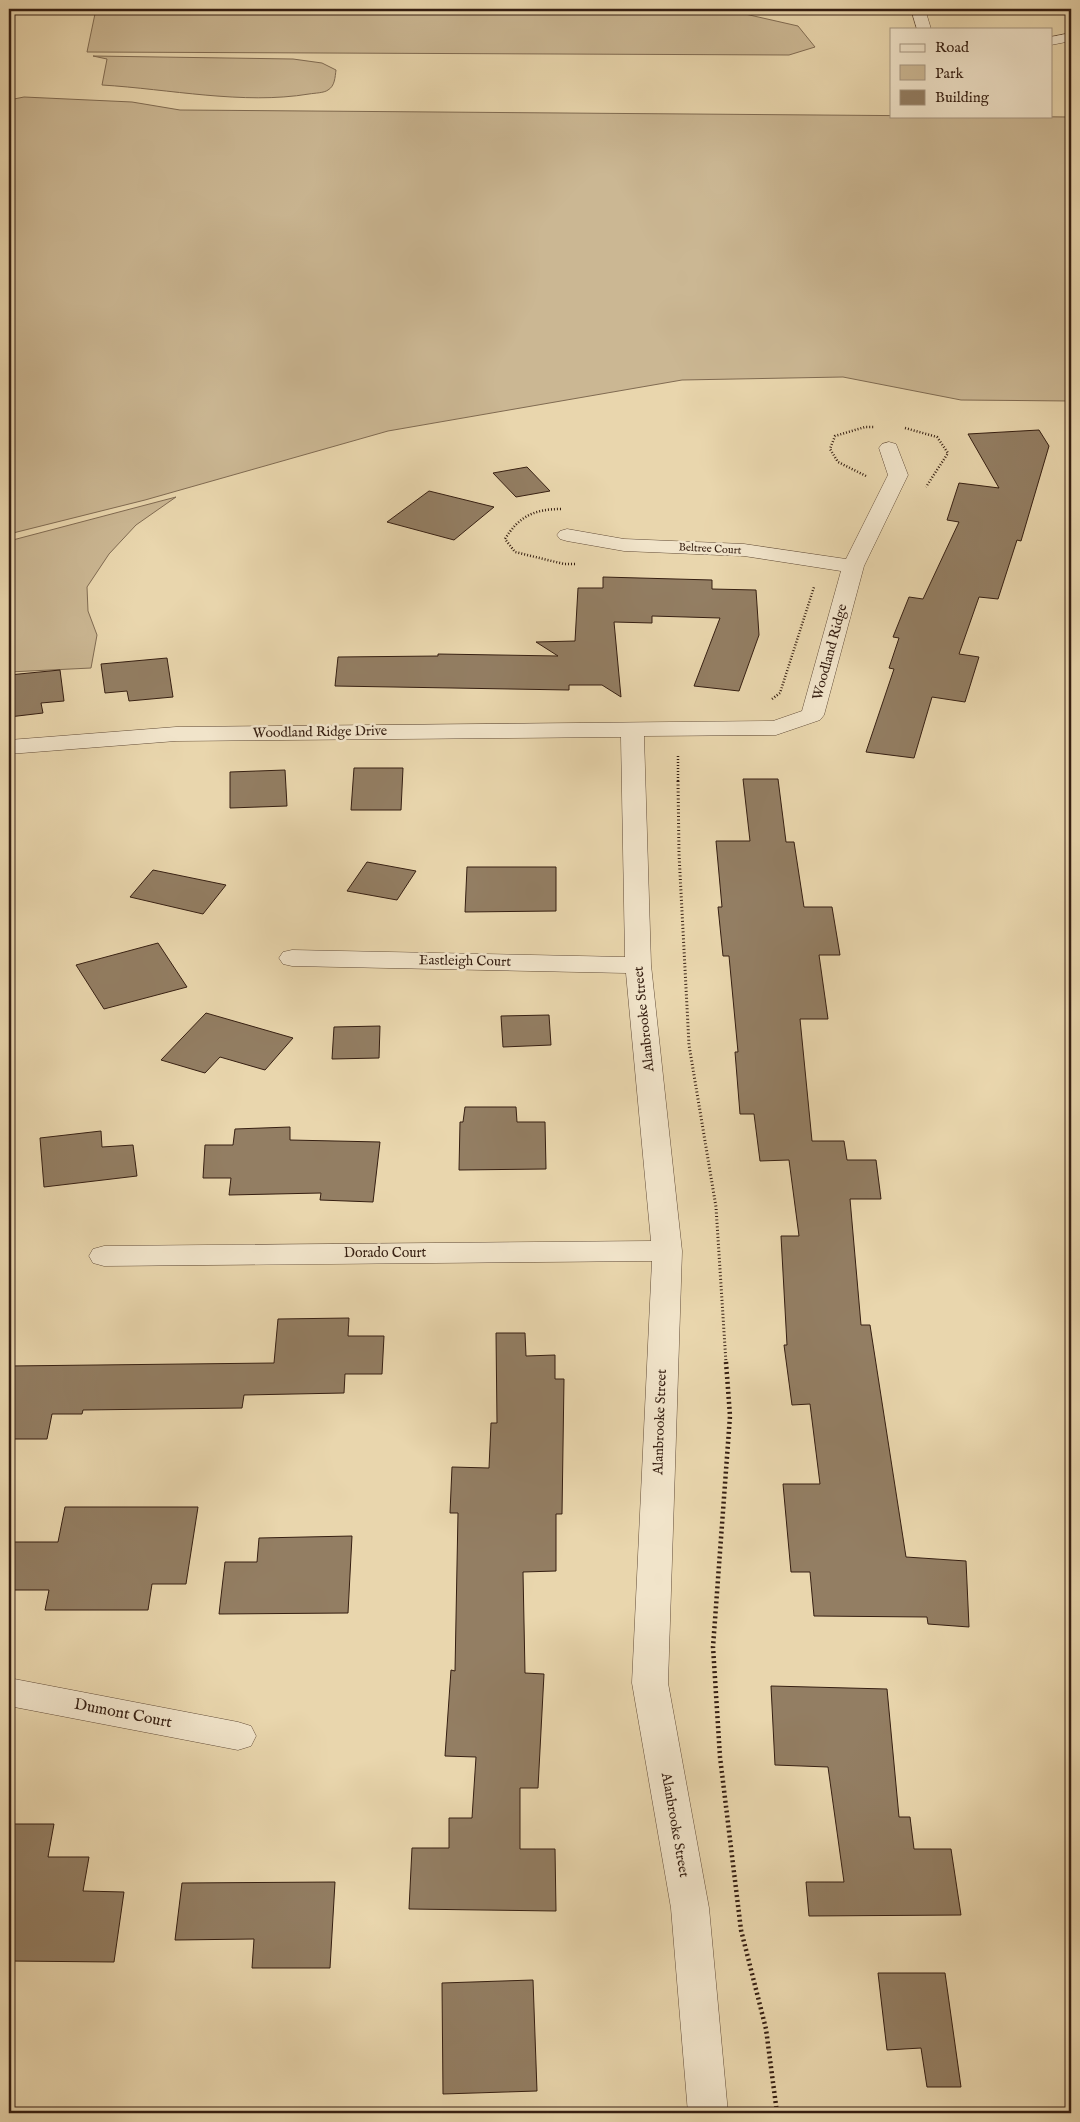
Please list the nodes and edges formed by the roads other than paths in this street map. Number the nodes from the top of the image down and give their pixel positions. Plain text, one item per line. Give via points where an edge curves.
1 (918, 9) edge
2 (924, 28) edge
3 (1071, 37) edge
4 (1052, 41) edge
5 (889, 448) dead end
6 (567, 535) dead end
7 (854, 566) junction
8 (632, 728) junction
9 (9, 747) edge
10 (292, 958) dead end
11 (638, 965) junction
12 (667, 1251) junction
13 (104, 1256) dead end
14 (9, 1692) edge
15 (238, 1736) dead end
16 (708, 2113) edge

1 - 2 street
3 - 4 street
5 - 7 street, Woodland Ridge via 898,475
6 - 7 street, Beltree Court via 624,545 744,550
7 - 8 street, Woodland Ridge via 812,715 776,728
8 - 9 street, Woodland Ridge Drive via 176,734
8 - 11 street, Alanbrooke Street
10 - 11 street, Eastleigh Court
11 - 12 street, Alanbrooke Street
12 - 13 street, Dorado Court
12 - 16 street, Alanbrooke Street via 650,1683 690,1908
14 - 15 street, Dumont Court

